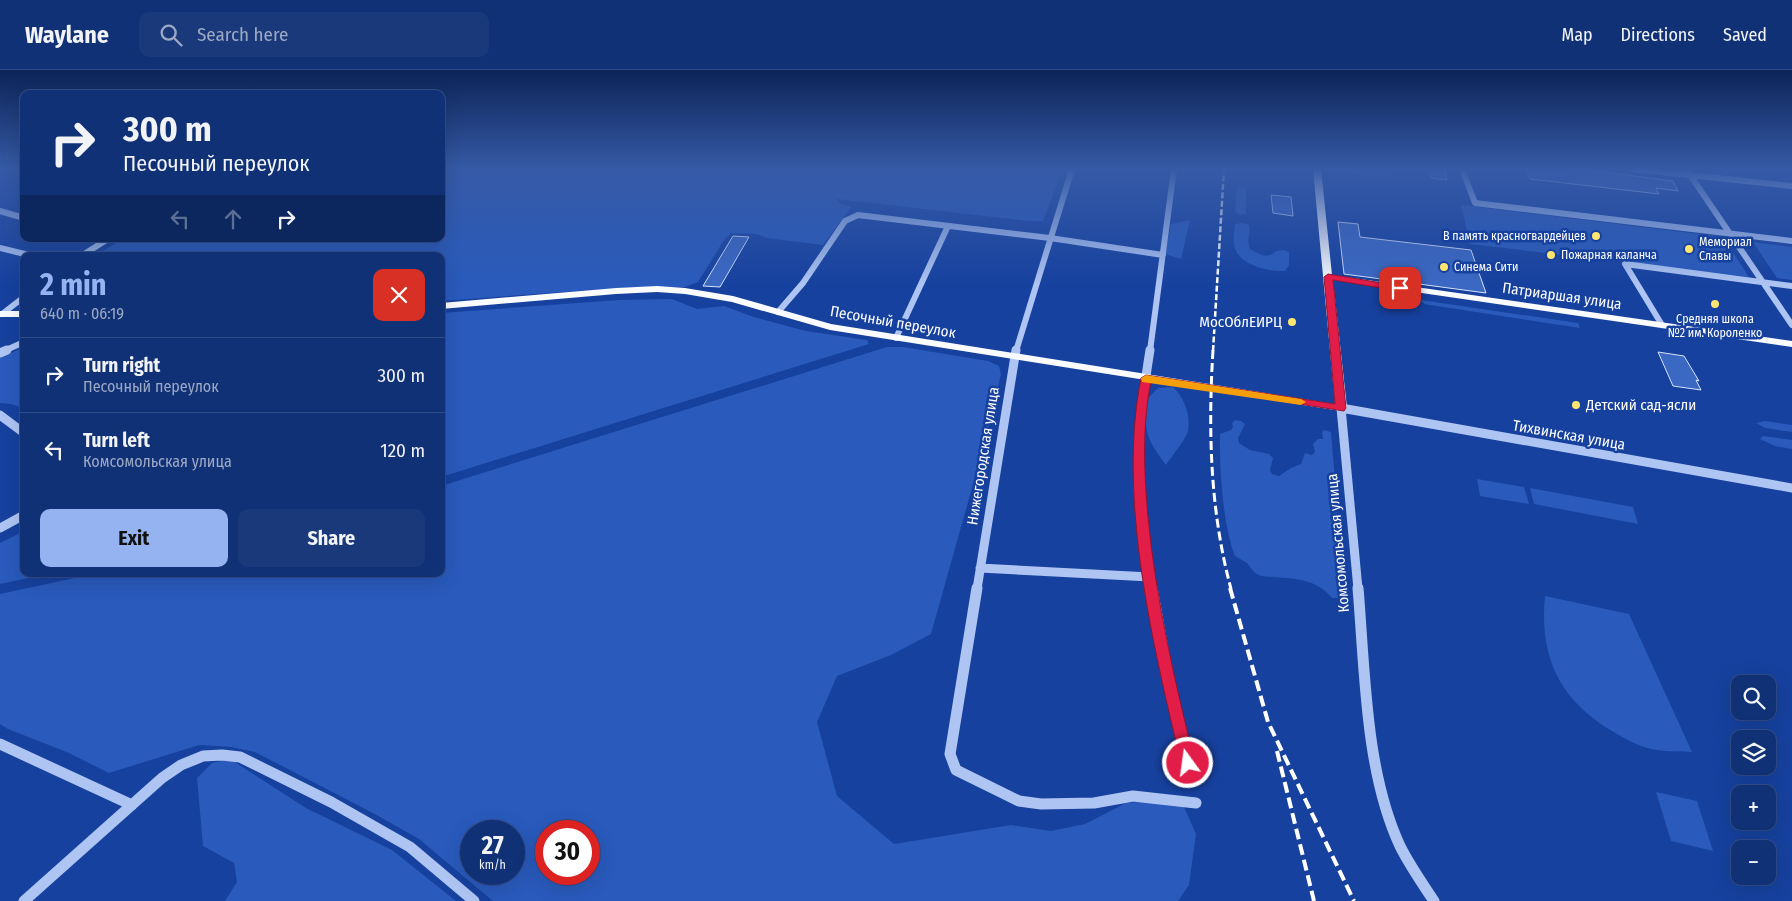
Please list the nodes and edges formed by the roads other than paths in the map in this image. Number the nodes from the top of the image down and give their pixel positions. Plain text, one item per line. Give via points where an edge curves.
1 (1060, 208) edge
2 (1169, 208) edge
3 (1321, 208) edge
4 (1516, 208) edge
5 (1714, 208) edge
6 (0, 211) edge
7 (20, 217) edge
8 (948, 226) junction
9 (1731, 233) junction
10 (1050, 238) junction
11 (1792, 241) edge
12 (103, 242) edge
13 (0, 248) edge
14 (87, 252) edge
15 (20, 253) edge
16 (1163, 254) junction
17 (1328, 277) junction
18 (1763, 282) junction
19 (1792, 286) edge
20 (20, 300) edge
21 (445, 306) edge
22 (778, 312) junction
23 (1, 314) edge
24 (20, 314) edge
25 (1662, 325) junction
26 (1792, 325) edge
27 (896, 338) junction
28 (20, 344) edge
29 (1792, 344) edge
30 (0, 353) edge
31 (1014, 357) junction
32 (1146, 378) junction
33 (1340, 408) junction
34 (0, 415) edge
35 (20, 430) edge
36 (1792, 488) edge
37 (20, 517) edge
38 (0, 528) edge
39 (980, 568) junction
40 (1150, 577) junction
41 (2, 748) edge
42 (1192, 780) dead end
43 (1196, 803) dead end
44 (132, 805) junction
45 (24, 901) edge
46 (474, 901) edge
47 (1434, 901) edge

1 - 10 street, Нижегородская улица
2 - 16 street
3 - 17 main road, Комсомольская улица
4 - 9 street
5 - 9 street
6 - 7 street
8 - 10 street
8 - 22 street via 853,216 845,221 803,283
8 - 27 street
9 - 11 street
9 - 18 street
10 - 16 street
10 - 31 street, Нижегородская улица
12 - 14 street
13 - 15 street
16 - 32 street
17 - 25 main road, Патриаршая улица
17 - 33 main road, Комсомольская улица
18 - 19 street
18 - 25 street via 1625,264
18 - 26 street
20 - 23 street
21 - 22 main road, Песочный переулок via 657,289 712,294
22 - 27 main road, Песочный переулок via 823,325
23 - 24 main road
25 - 29 main road, Патриаршая улица
27 - 31 main road, Песочный переулок
28 - 30 street
31 - 32 main road, Песочный переулок
31 - 39 street, Нижегородская улица
32 - 33 main road, Песочный переулок
32 - 40 street via 1139,446 1140,490
33 - 36 street, Тихвинская улица
33 - 47 street, Комсомольская улица via 1374,755 1388,814 1400,845
34 - 35 street
37 - 38 street
39 - 40 street
39 - 43 street, Нижегородская улица via 950,754 956,770 1019,801 1094,803 1133,796
40 - 42 street via 1155,618
41 - 44 street
44 - 45 street
44 - 46 street via 182,765 203,756 240,757 331,802 410,848

